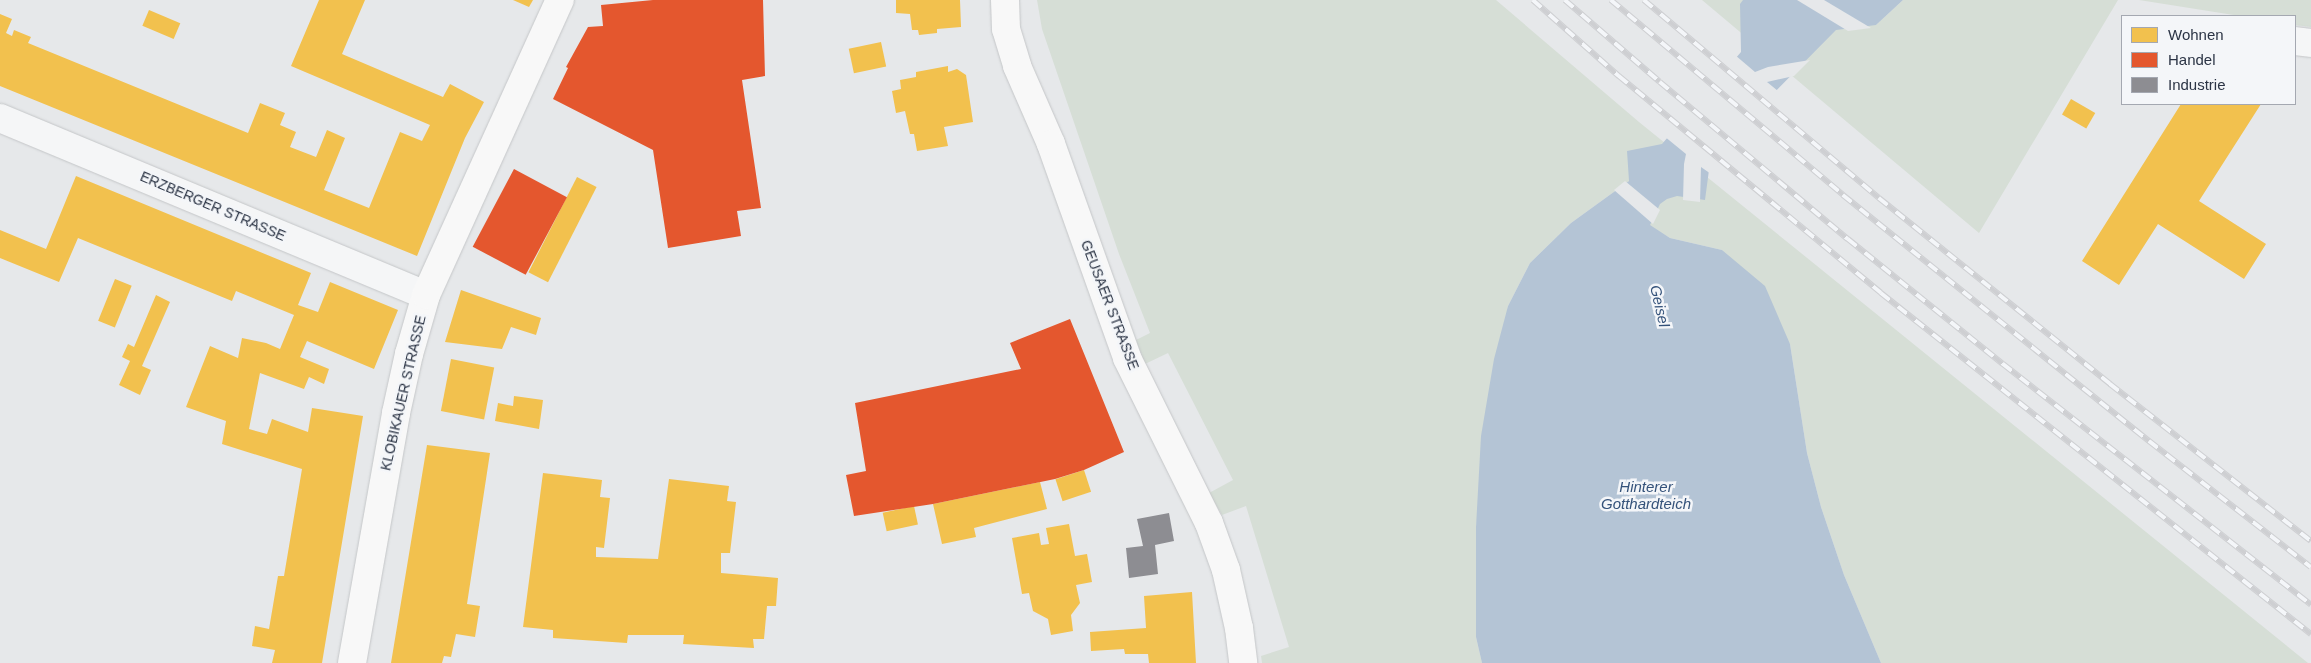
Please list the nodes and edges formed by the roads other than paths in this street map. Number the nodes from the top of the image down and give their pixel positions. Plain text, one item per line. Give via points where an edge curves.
1 (560, 0) edge
2 (1005, 0) edge
3 (2296, 41) edge
4 (2311, 43) edge
5 (0, 118) edge
6 (426, 295) junction
7 (352, 663) edge
8 (1243, 663) edge

1 - 6 street, KLOBIKAUER STRASSE
2 - 8 street, GEUSAER STRASSE via 1006,29 1017,66 1051,144 1127,358 1209,523 1226,570 1240,628
3 - 4 street
5 - 6 street, ERZBERGER STRASSE
6 - 7 street, KLOBIKAUER STRASSE via 396,413

